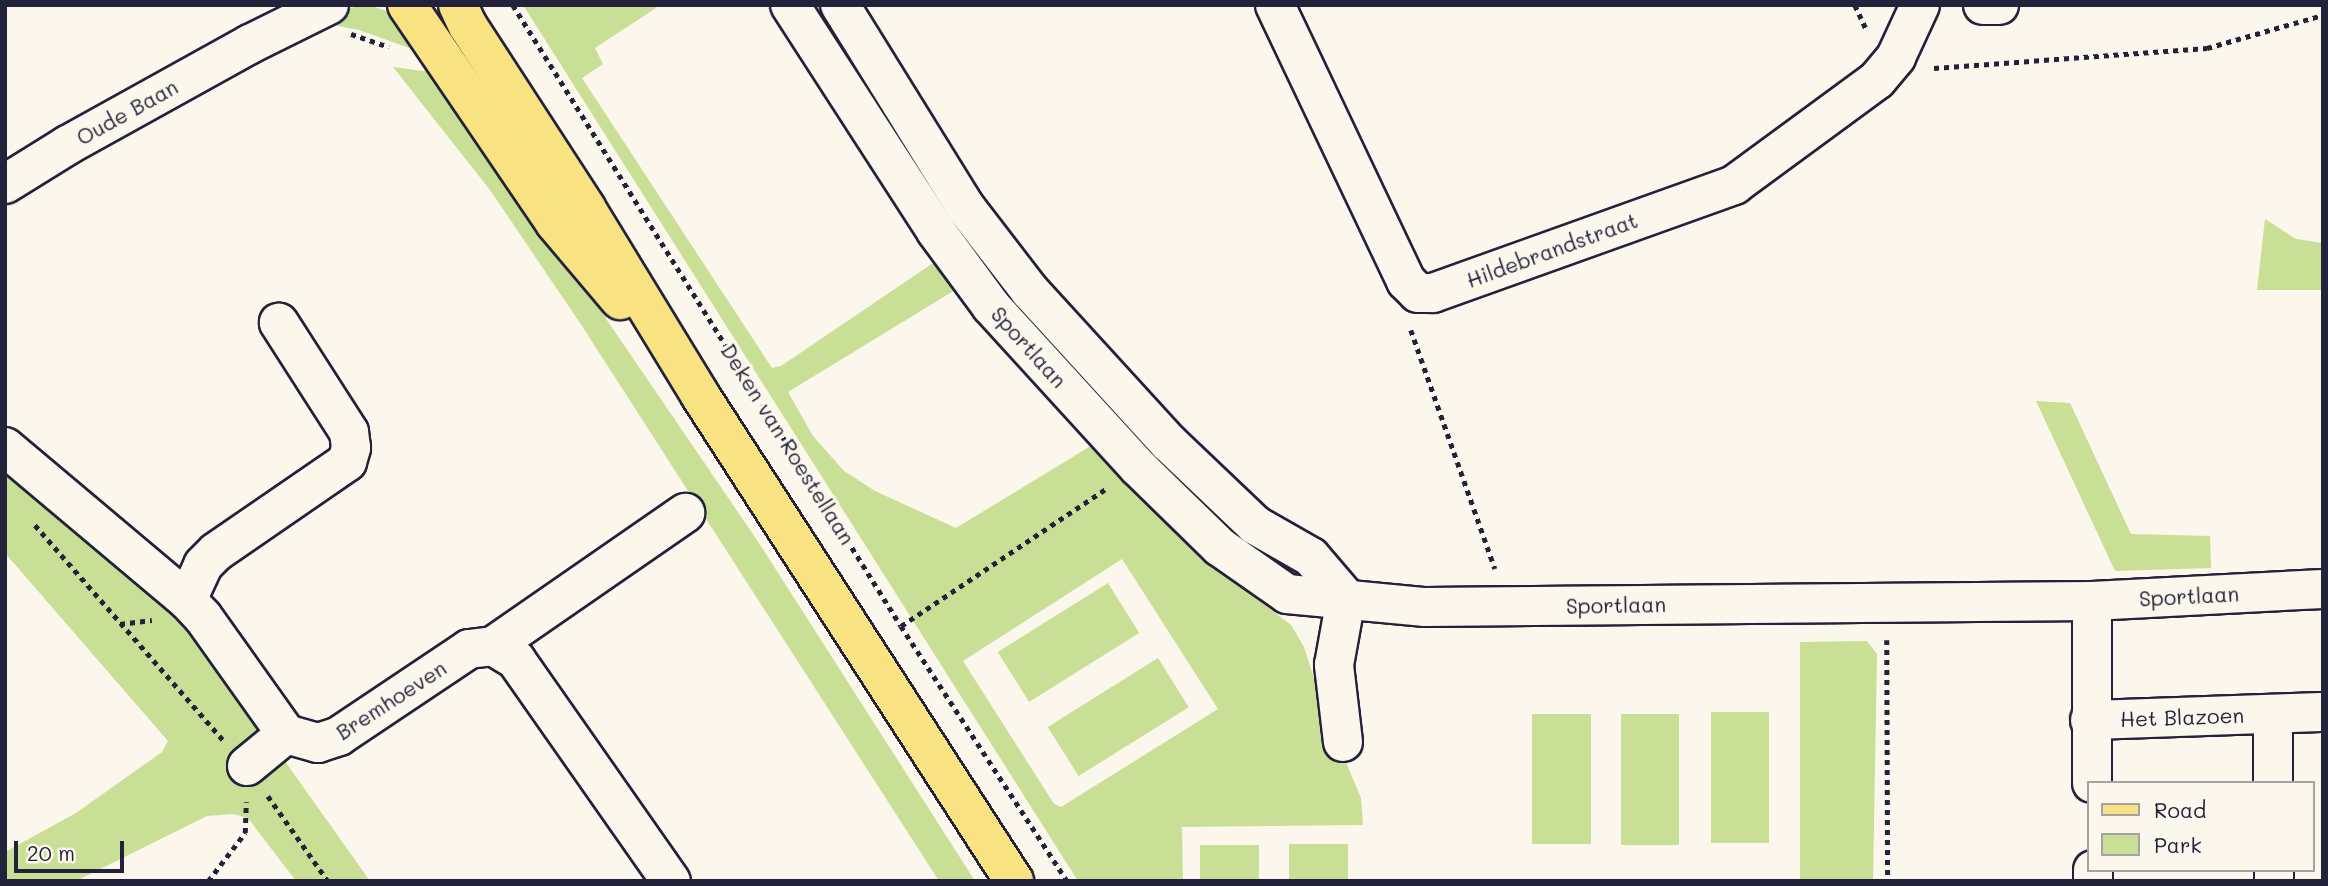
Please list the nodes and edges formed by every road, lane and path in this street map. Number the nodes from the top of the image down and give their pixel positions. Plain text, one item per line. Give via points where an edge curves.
1 (294, 5) edge
2 (329, 5) edge
3 (407, 5) edge
4 (458, 5) edge
5 (513, 5) edge
6 (790, 5) edge
7 (840, 5) edge
8 (1855, 5) edge
9 (1920, 5) edge
10 (1983, 5) edge
11 (1999, 5) edge
12 (1280, 7) edge
13 (2323, 15) edge
14 (250, 44) junction
15 (1884, 71) junction
16 (5, 184) edge
17 (1418, 293) junction
18 (279, 323) dead end
19 (700, 395) junction
20 (5, 447) edge
21 (1138, 467) junction
22 (685, 513) dead end
23 (32, 521) dead end
24 (2323, 589) edge
25 (1346, 598) junction
26 (187, 600) junction
27 (2092, 600) junction
28 (1887, 603) junction
29 (1508, 607) junction
30 (901, 626) junction
31 (493, 646) junction
32 (2323, 712) edge
33 (2273, 714) junction
34 (2090, 720) junction
35 (286, 734) junction
36 (1343, 742) dead end
37 (247, 766) junction
38 (2092, 781) edge
39 (2273, 781) edge
40 (208, 881) edge
41 (328, 881) edge
42 (671, 881) edge
43 (1014, 881) edge
44 (1067, 881) edge
45 (1888, 881) edge

1 - 14 street, Oude Baan
2 - 14 street, Oude Baan
3 - 19 main road via 555,223
4 - 19 main road
5 - 30 path, Deken van Roestellaan
6 - 21 street, Sportlaan via 936,231 991,306
7 - 25 street, Sportlaan via 966,208 1030,291 1169,443 1255,525 1311,557
8 - 15 path
9 - 15 street, Hildebrandstraat via 1896,57
10 - 11 street
12 - 17 street via 1406,281
13 - 15 path via 2207,48
14 - 16 street, Oude Baan
15 - 17 street, Hildebrandstraat via 1734,185 1433,293
17 - 29 path via 1406,318
18 - 26 street via 349,432 347,462 216,552 203,565
19 - 43 main road
20 - 26 street
21 - 25 street, Sportlaan via 1220,547 1287,594
21 - 30 path
22 - 31 street, Bremhoeven
23 - 37 path
24 - 27 street, Sportlaan
25 - 29 street, Sportlaan via 1425,607
25 - 36 street via 1334,665
26 - 35 street
27 - 28 street, Sportlaan
27 - 34 street, Het Blazoen
28 - 29 street, Sportlaan
28 - 45 path
30 - 44 path, Deken van Roestellaan
31 - 35 street, Bremhoeven via 469,649 339,736 318,743
31 - 42 street via 516,660
32 - 33 street, Het Blazoen
33 - 34 street, Het Blazoen
33 - 39 street, Het Blazoen
34 - 38 street, Het Blazoen
35 - 37 street
37 - 40 path via 245,832
37 - 41 path

